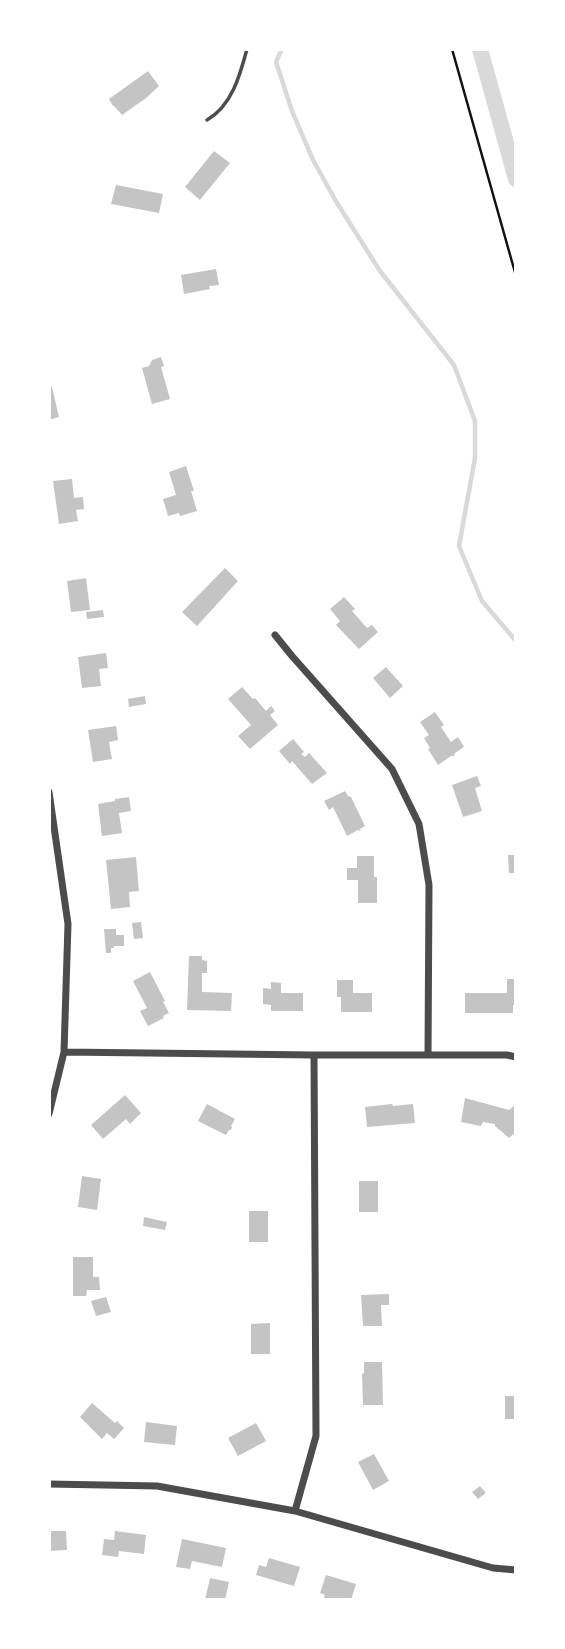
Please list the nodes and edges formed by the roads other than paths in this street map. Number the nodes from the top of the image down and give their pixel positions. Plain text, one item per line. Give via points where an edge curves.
1 (247, 49) edge
2 (207, 120) dead end
3 (275, 635) dead end
4 (49, 792) edge
5 (64, 1052) junction
6 (314, 1055) junction
7 (428, 1055) junction
8 (516, 1057) edge
9 (49, 1114) edge
10 (49, 1484) edge
11 (295, 1511) junction
12 (516, 1570) edge

1 - 2 lane via 229,100
3 - 7 street via 392,769 419,824 429,885
4 - 5 street via 68,924
5 - 6 street
5 - 9 street
6 - 7 street
6 - 11 street via 316,1436
7 - 8 street
10 - 11 street via 157,1486
11 - 12 street via 493,1568

